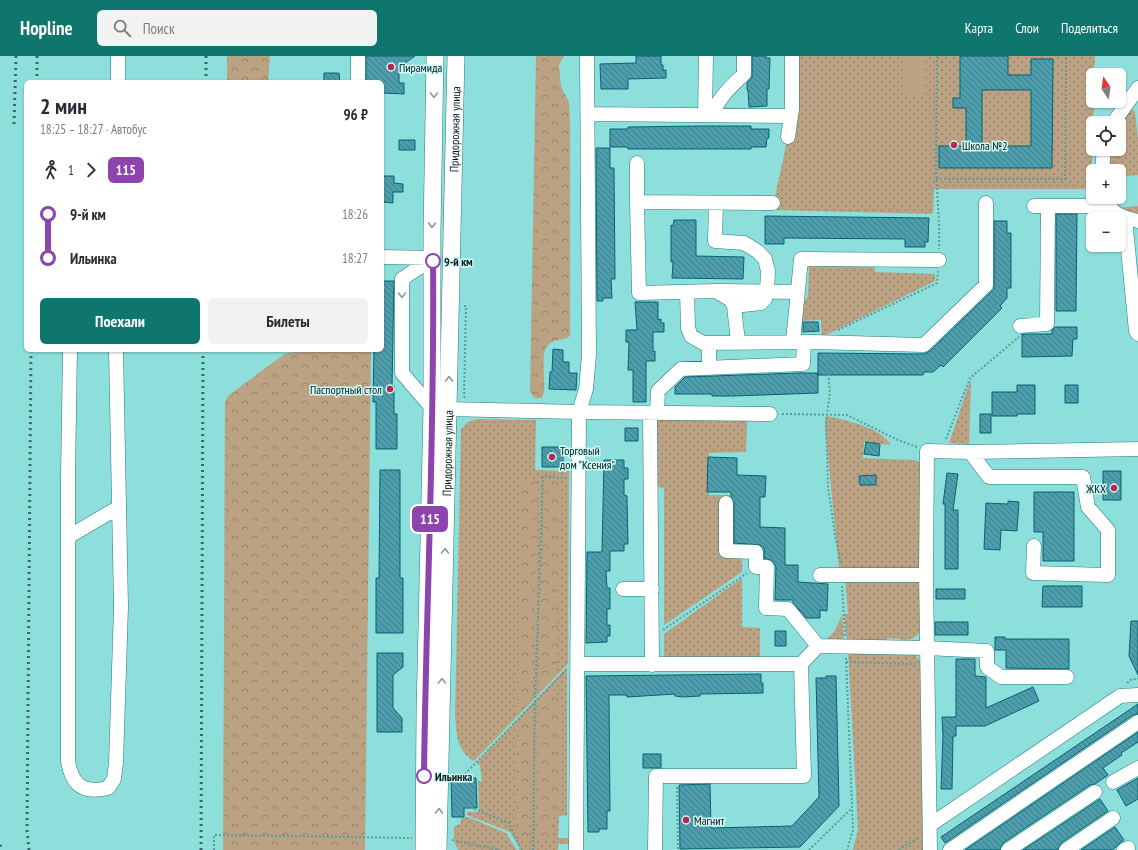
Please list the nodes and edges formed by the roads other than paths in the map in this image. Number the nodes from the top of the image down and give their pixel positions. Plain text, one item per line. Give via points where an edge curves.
1 (118, 56) edge
2 (358, 56) edge
3 (435, 56) edge
4 (456, 56) edge
5 (587, 56) edge
6 (706, 56) edge
7 (744, 56) edge
8 (792, 56) edge
9 (118, 80) edge
10 (358, 80) edge
11 (1138, 88) edge
12 (588, 114) junction
13 (709, 115) junction
14 (792, 116) junction
15 (1118, 116) edge
16 (788, 137) dead end
17 (637, 163) dead end
18 (637, 202) junction
19 (716, 203) junction
20 (773, 203) dead end
21 (986, 203) dead end
22 (1086, 203) edge
23 (1108, 204) edge
24 (1132, 220) edge
25 (384, 257) edge
26 (433, 258) junction
27 (940, 260) road end
28 (1134, 261) edge
29 (716, 291) junction
30 (767, 291) junction
31 (687, 292) junction
32 (798, 292) junction
33 (1136, 301) edge
34 (734, 306) junction
35 (1027, 326) road end
36 (1138, 334) edge
37 (738, 342) junction
38 (798, 342) junction
39 (709, 343) junction
40 (70, 352) edge
41 (116, 352) edge
42 (709, 368) junction
43 (440, 409) junction
44 (579, 412) junction
45 (654, 413) junction
46 (770, 414) road end
47 (1138, 449) edge
48 (970, 452) junction
49 (726, 503) dead end
50 (119, 507) junction
51 (68, 537) junction
52 (1034, 546) dead end
53 (820, 575) dead end
54 (926, 575) junction
55 (624, 589) dead end
56 (652, 589) junction
57 (818, 646) junction
58 (927, 648) junction
59 (578, 664) junction
60 (801, 664) junction
61 (652, 665) junction
62 (1066, 677) dead end
63 (1138, 695) edge
64 (1138, 722) edge
65 (1138, 768) edge
66 (1113, 782) dead end
67 (1095, 792) dead end
68 (1113, 818) dead end
69 (930, 825) junction
70 (444, 845) edge
71 (424, 850) edge
72 (576, 850) edge
73 (655, 850) edge
74 (930, 850) edge
75 (950, 850) edge
76 (1008, 850) edge
77 (1066, 850) edge

1 - 9 street
2 - 10 street
3 -> 26 main road
43 -> 4 main road, Придорожная улица via 450,306
5 - 12 street
6 - 13 street
7 - 13 street via 744,74 723,94
8 - 14 street
11 - 15 street
12 - 13 street
12 - 44 street via 589,355 586,389
13 - 14 street
14 - 16 street
17 - 18 street
18 - 19 street
18 - 31 street via 639,293
19 - 20 street
19 - 30 street via 715,241 744,243 757,251 765,259 768,271
21 - 38 street via 986,285 924,345 829,337
22 - 35 street via 1041,206 1047,324
23 - 24 street via 1116,214
24 - 28 street
25 - 26 street
26 - 43 main road
26 -> 43 street via 402,280 402,373
27 - 32 street via 801,258
28 - 33 street
29 - 30 street
29 - 31 street
29 - 34 street via 731,300
30 - 32 street
30 - 34 street via 765,299 760,303
31 - 39 street via 688,328 691,336 703,343
32 - 38 street
33 - 36 street
34 - 37 street
37 - 38 street
37 - 39 street
38 - 42 street via 803,364
39 - 42 street
40 - 51 street
41 - 50 street
42 - 45 street via 681,368 658,391
43 - 44 street
70 -> 43 main road, Придорожная улица
43 - 71 main road via 425,714
44 - 45 street
44 - 59 street
45 - 46 street
45 - 56 street
47 - 48 street
48 - 52 street via 989,477 1083,477 1088,507 1108,530 1108,575 1033,573
48 - 54 street via 934,451
49 - 57 street via 726,552 756,552 756,567 767,567 766,608 788,609
50 - 51 street
50 - 51 street via 121,607 116,763 114,780 108,788 100,790 89,790 74,780 68,760
53 - 54 street
54 - 58 street
55 - 56 street
56 - 61 street
57 - 58 street
57 - 60 street
58 - 62 street via 987,651 987,667 1001,677
58 - 69 street
59 - 61 street
59 - 72 street
60 - 61 street
60 - 73 street via 804,776 656,776
63 - 69 street via 1120,696
64 - 75 street
65 - 66 street
67 - 76 street
68 - 77 street
69 - 74 street

